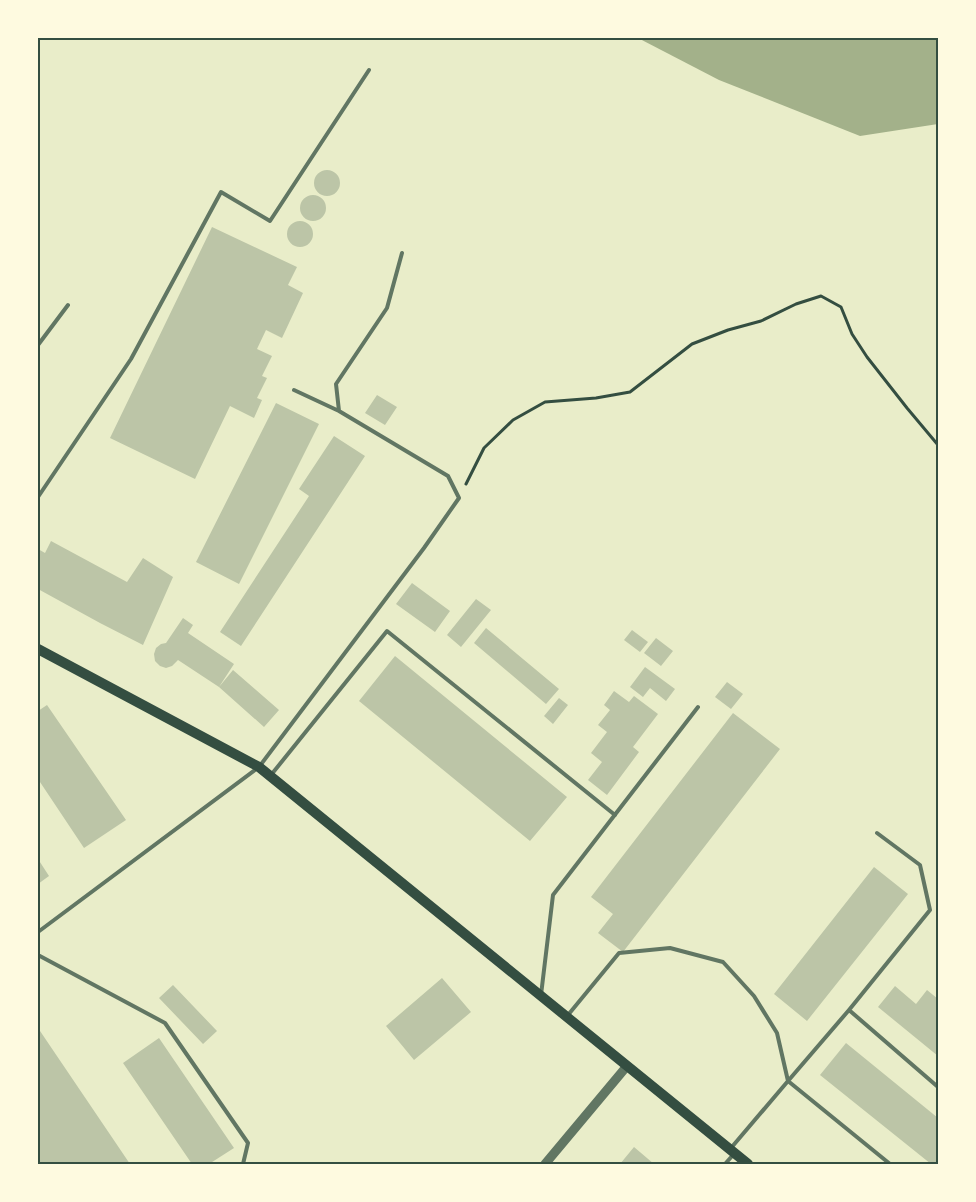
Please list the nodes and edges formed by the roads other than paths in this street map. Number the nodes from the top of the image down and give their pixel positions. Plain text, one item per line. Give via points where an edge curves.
1 (370, 70) dead end
2 (402, 253) dead end
3 (68, 305) dead end
4 (38, 345) edge
5 (294, 390) dead end
6 (339, 411) junction
7 (38, 498) edge
8 (38, 649) edge
9 (698, 706) dead end
10 (259, 767) junction
11 (270, 776) junction
12 (615, 815) junction
13 (877, 833) dead end
14 (38, 932) edge
15 (38, 955) edge
16 (541, 997) junction
17 (849, 1010) junction
18 (566, 1016) junction
19 (627, 1066) junction
20 (788, 1081) junction
21 (938, 1087) edge
22 (732, 1151) junction
23 (243, 1164) edge
24 (545, 1164) edge
25 (725, 1164) edge
26 (748, 1164) edge
27 (890, 1164) edge

1 - 7 lane via 270,220 221,192 132,359
2 - 6 lane via 387,308 336,384
3 - 4 lane
5 - 6 lane
6 - 10 lane via 448,476 459,498
8 - 10 main road
9 - 12 lane
10 - 11 main road
10 - 14 lane
11 - 12 lane via 386,632
11 - 16 main road
12 - 16 lane via 553,895
13 - 17 lane via 920,865 930,910
15 - 23 lane via 165,1023 248,1143
16 - 18 main road
17 - 20 lane
17 - 21 lane
18 - 19 main road
18 - 20 lane via 619,953 670,948 723,962 754,996 777,1033
19 - 22 main road
19 - 24 street
20 - 22 lane
20 - 27 lane
22 - 25 lane
22 - 26 main road

